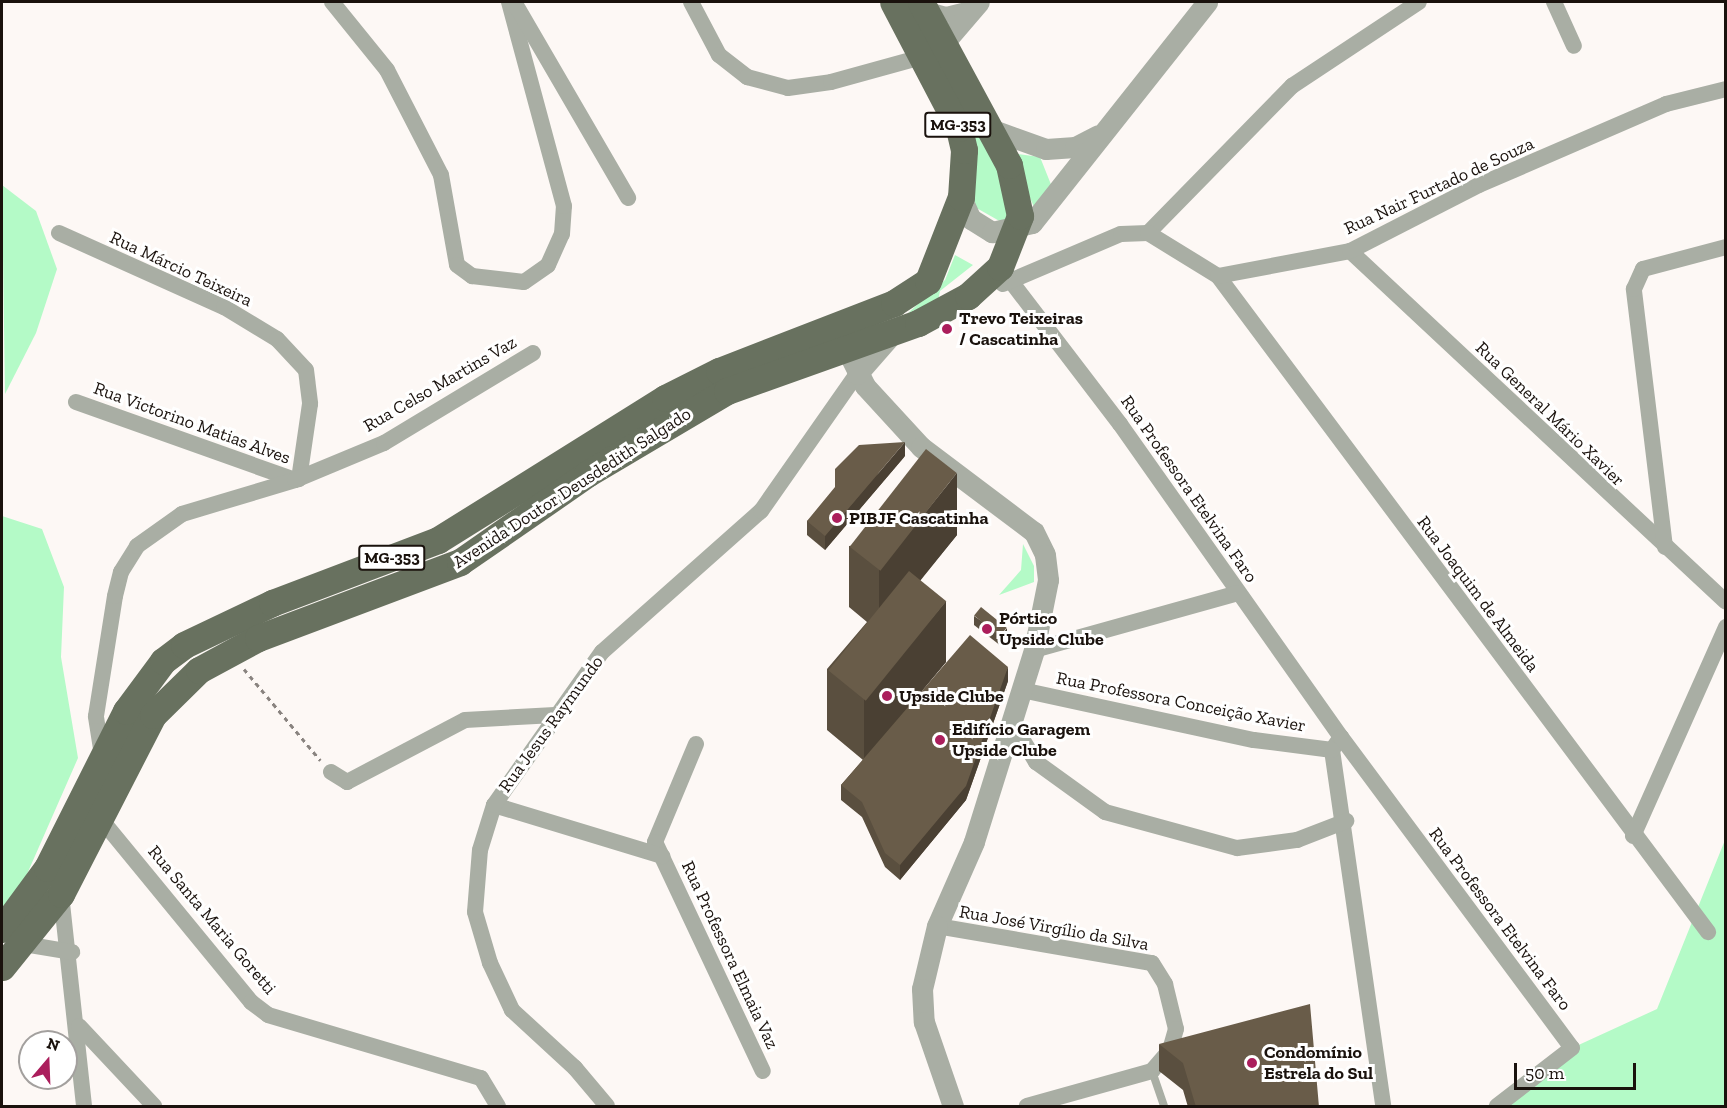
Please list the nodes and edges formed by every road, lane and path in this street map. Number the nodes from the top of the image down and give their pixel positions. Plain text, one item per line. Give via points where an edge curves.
1 (332, 2) edge
2 (511, 2) edge
3 (691, 2) edge
4 (893, 2) edge
5 (1207, 2) edge
6 (1419, 2) edge
7 (1554, 2) edge
8 (922, 5) edge
9 (976, 5) edge
10 (1574, 46) dead end
11 (932, 51) junction
12 (1725, 89) edge
13 (990, 129) junction
14 (1101, 134) junction
15 (628, 198) dead end
16 (958, 206) junction
17 (1017, 230) junction
18 (59, 233) dead end
19 (1148, 233) junction
20 (1725, 247) edge
21 (1350, 250) junction
22 (1005, 274) junction
23 (1218, 276) junction
24 (532, 353) dead end
25 (852, 362) junction
26 (76, 402) dead end
27 (297, 479) junction
28 (1665, 546) junction
29 (1238, 594) junction
30 (1725, 602) edge
31 (1725, 627) edge
32 (1034, 650) junction
33 (230, 651) junction
34 (1022, 690) junction
35 (555, 715) junction
36 (1012, 722) junction
37 (696, 744) dead end
38 (1337, 744) junction
39 (102, 755) junction
40 (331, 772) joint
41 (494, 805) junction
42 (100, 818) junction
43 (1346, 821) junction
44 (1634, 836) junction
45 (662, 856) junction
46 (61, 894) junction
47 (937, 926) junction
48 (2, 929) edge
49 (1708, 932) dead end
50 (24, 944) junction
51 (72, 952) junction
52 (2, 967) edge
53 (79, 1026) junction
54 (763, 1071) dead end
55 (1152, 1071) junction
56 (84, 1107) edge
57 (154, 1107) edge
58 (498, 1107) edge
59 (607, 1107) edge
60 (953, 1107) edge
61 (1027, 1107) edge
62 (1164, 1107) edge
63 (1383, 1107) edge
64 (1497, 1107) edge

1 - 2 street via 387,70 441,175 457,265 472,276 524,282 548,265 562,234 564,206
2 - 15 street
3 - 11 street via 719,54 747,77 788,88
4 - 11 main road, MG-353
5 - 14 street
6 - 19 street via 1292,86
7 - 10 street
8 - 9 street via 946,15
8 - 11 main road, MG-353
9 - 11 street
11 - 13 main road, MG-353
11 - 16 main road, MG-353 via 959,128 965,167
12 - 21 street, Rua Nair Furtado de Souza via 1666,104 1479,185
13 - 14 street via 1023,144 1060,149
13 - 17 main road, MG-353 via 1019,201
14 - 17 street via 1032,223
16 - 17 street via 981,227
16 - 25 main road via 954,242 936,283 914,304 854,332
16 - 39 main road, Avenida Doutor Deusdedith Salgado / MG-353 via 940,260 916,291 674,393 438,540 272,603 184,645 147,681
17 - 22 main road, Avenida Doutor Deusdedith Salgado / MG-353
18 - 27 street, Rua Márcio Teixeira via 224,307 277,339 306,370 310,404
19 - 22 street via 1121,234
19 - 23 street
20 - 28 street via 1643,270 1634,289
21 - 23 street, Rua Nair Furtado de Souza
21 - 28 street, Rua General Mário Xavier
22 - 25 main road, Avenida Doutor Deusdedith Salgado / MG-353 via 893,333
22 - 29 street, Rua Professora Etelvina Faro
23 - 44 street, Rua Joaquim de Almeida
24 - 27 street, Rua Celso Martins Vaz via 384,443
25 - 32 street via 921,447 1034,532 1045,555 1048,580
25 - 33 main road, Avenida Doutor Deusdedith Salgado / MG-353 via 728,391 587,474 460,562
25 - 35 street, Rua Jesus Raymundo via 761,511 602,652
26 - 27 street, Rua Victorino Matias Alves
27 - 39 street, Rua Celso Martins Vaz via 182,514 137,546 121,572 115,596 96,716
28 - 30 street, Rua General Mário Xavier
29 - 32 street
29 - 38 street, Rua Professora Etelvina Faro
31 - 44 street
32 - 34 street
33 - 40 path
33 - 42 main road, Avenida Doutor Deusdedith Salgado / MG-353 via 174,689 153,715
34 - 36 street
34 - 38 street, Rua Professora Conceição Xavier via 1254,740
35 - 40 street via 465,720 347,782
35 - 41 street, Rua Jesus Raymundo
36 - 43 street via 1036,762 1105,812 1237,848 1297,840
36 - 47 street via 974,842
37 - 45 street, Rua Professora Elmaia Vaz via 655,842
38 - 43 street, Rua Professora Etelvina Faro
38 - 64 street, Rua Professora Etelvina Faro via 1572,1048
39 - 48 main road, Avenida Doutor Deusdedith Salgado / MG-353 via 47,868
41 - 45 street, Rua Professora Elmaia Vaz
41 - 59 street, Rua Jesus Raymundo via 480,850 475,912 490,963 512,1010 575,1068
42 - 46 main road, Avenida Doutor Deusdedith Salgado / MG-353
42 - 58 street, Rua Santa Maria Goretti via 250,1002 268,1015 481,1078
43 - 63 street, Rua Professora Etelvina Faro
44 - 49 street, Rua Joaquim de Almeida
45 - 54 street, Rua Professora Elmaia Vaz
46 - 50 main road, Avenida Doutor Deusdedith Salgado / MG-353
46 - 51 street
47 - 55 street, Rua José Virgílio da Silva via 1152,963 1173,1007 1176,1029 1170,1050
47 - 60 street via 922,989 924,1022
50 - 51 street
50 - 52 main road, Avenida Doutor Deusdedith Salgado / MG-353
51 - 53 street
53 - 56 street
53 - 57 street
55 - 61 street
55 - 62 lane

